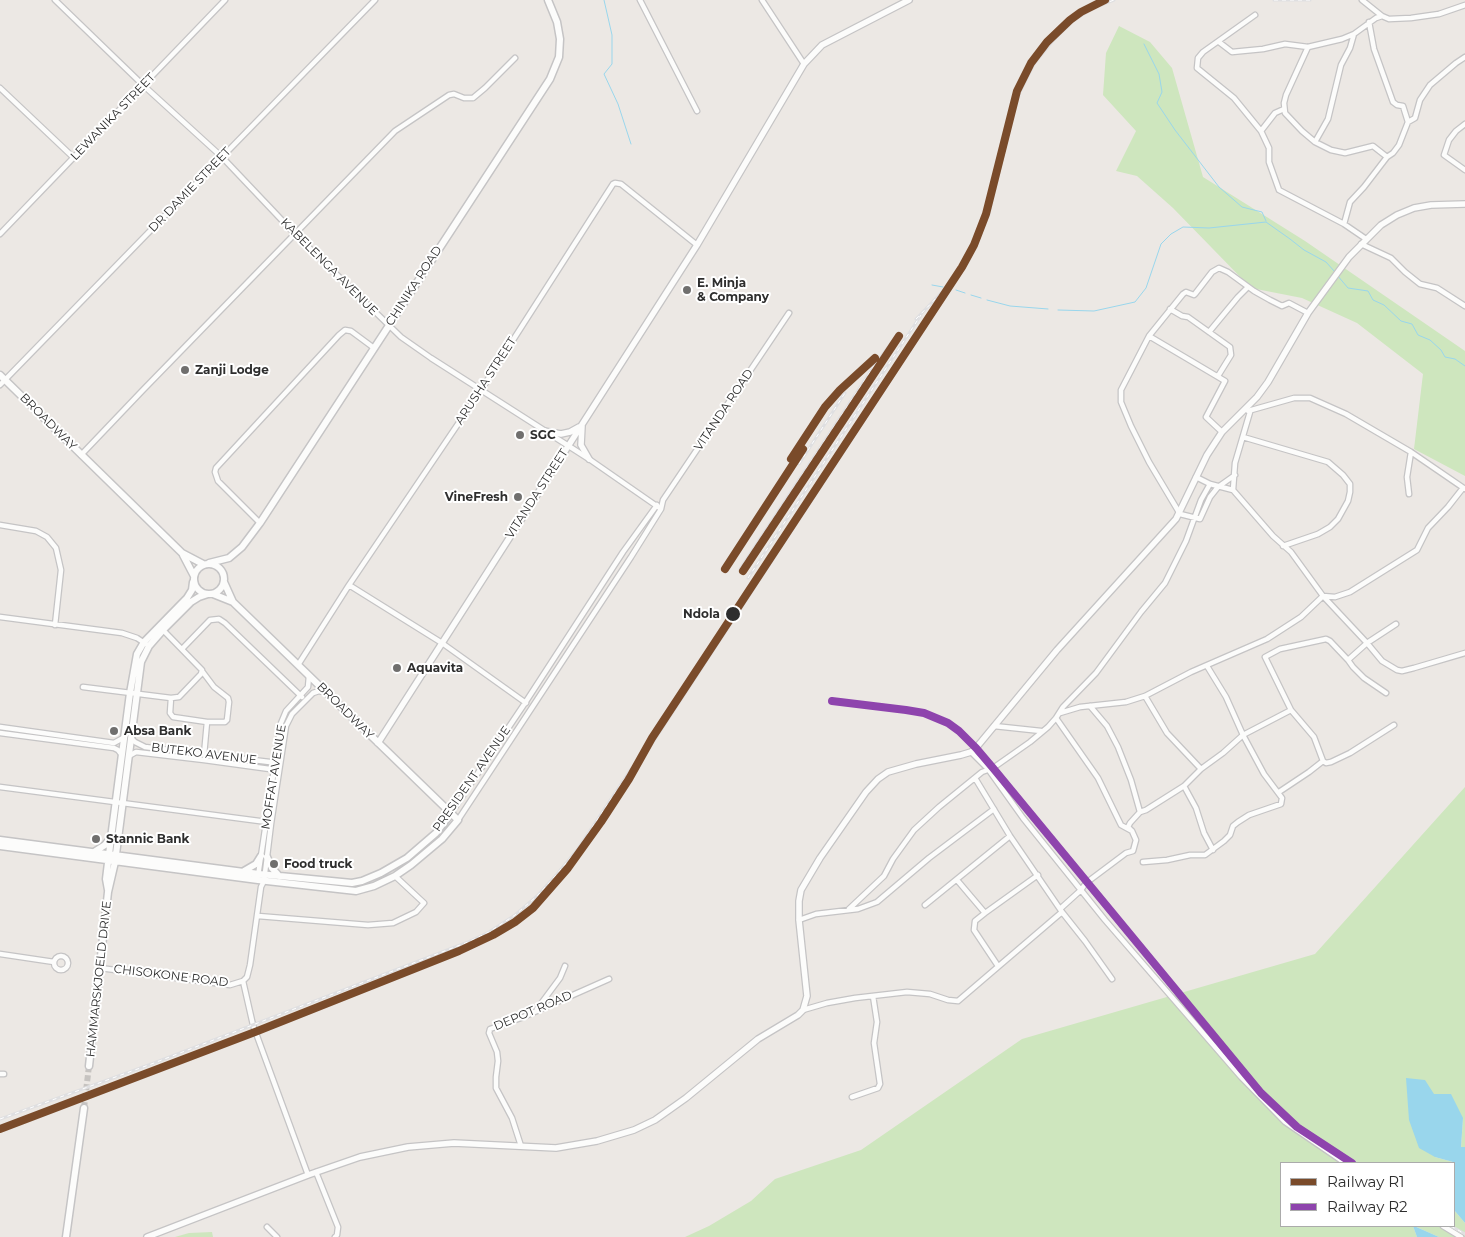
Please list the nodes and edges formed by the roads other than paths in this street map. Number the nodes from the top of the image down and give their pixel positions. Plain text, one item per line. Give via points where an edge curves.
1 (55, 0) edge
2 (225, 0) edge
3 (375, 0) edge
4 (548, 0) edge
5 (640, 0) edge
6 (762, 0) edge
7 (908, 0) edge
8 (1362, 0) edge
9 (1465, 5) edge
10 (1254, 15) dead end
11 (1382, 16) junction
12 (1369, 22) junction
13 (1354, 34) junction
14 (1219, 42) junction
15 (1308, 48) junction
16 (1465, 57) edge
17 (515, 58) dead end
18 (804, 64) junction
19 (143, 85) junction
20 (0, 88) edge
21 (1284, 109) junction
22 (697, 111) dead end
23 (1408, 122) junction
24 (1465, 124) edge
25 (1261, 131) junction
26 (1316, 142) junction
27 (222, 157) junction
28 (1387, 157) junction
29 (74, 158) junction
30 (1465, 170) edge
31 (1465, 204) edge
32 (1344, 224) junction
33 (0, 226) edge
34 (4, 230) junction
35 (0, 234) edge
36 (295, 234) junction
37 (1366, 239) junction
38 (1361, 244) junction
39 (696, 245) junction
40 (1248, 287) junction
41 (1465, 306) edge
42 (1170, 309) junction
43 (789, 313) dead end
44 (1308, 313) junction
45 (388, 326) junction
46 (1209, 332) junction
47 (1149, 336) junction
48 (374, 348) junction
49 (0, 375) edge
50 (1218, 376) junction
51 (6, 380) junction
52 (0, 385) edge
53 (481, 390) junction
54 (1247, 411) junction
55 (584, 421) junction
56 (544, 430) junction
57 (1222, 432) junction
58 (1243, 437) junction
59 (568, 446) junction
60 (1411, 452) junction
61 (81, 456) junction
62 (589, 459) junction
63 (1235, 476) junction
64 (1196, 477) junction
65 (1210, 484) junction
66 (1218, 487) junction
67 (1464, 489) edge
68 (1233, 490) junction
69 (1409, 494) dead end
70 (659, 508) junction
71 (1180, 514) junction
72 (1195, 519) junction
73 (260, 523) junction
74 (0, 525) edge
75 (1283, 546) junction
76 (623, 552) junction
77 (182, 553) junction
78 (229, 558) junction
79 (631, 558) junction
80 (206, 564) junction
81 (194, 578) junction
82 (224, 580) junction
83 (349, 585) junction
84 (210, 594) junction
85 (1323, 596) junction
86 (233, 602) junction
87 (0, 617) edge
88 (1396, 624) dead end
89 (55, 625) junction
90 (163, 630) junction
91 (442, 643) junction
92 (1367, 643) junction
93 (146, 644) junction
94 (562, 646) junction
95 (182, 650) junction
96 (569, 651) junction
97 (1465, 653) edge
98 (1348, 660) junction
99 (298, 664) junction
100 (1207, 666) junction
101 (202, 671) junction
102 (309, 676) junction
103 (82, 687) dead end
104 (133, 693) junction
105 (327, 693) junction
106 (1386, 693) dead end
107 (300, 696) junction
108 (1145, 696) junction
109 (171, 698) junction
110 (305, 700) junction
111 (525, 702) junction
112 (1090, 706) junction
113 (532, 707) junction
114 (1291, 710) junction
115 (1060, 713) junction
116 (1056, 718) junction
117 (206, 722) junction
118 (1394, 725) dead end
119 (994, 726) junction
120 (0, 727) edge
121 (1041, 731) junction
122 (12, 732) junction
123 (0, 733) edge
124 (1242, 735) junction
125 (128, 737) junction
126 (80, 741) junction
127 (378, 743) junction
128 (971, 752) junction
129 (126, 756) junction
130 (204, 757) junction
131 (1323, 761) junction
132 (278, 763) junction
133 (988, 769) junction
134 (1201, 769) junction
135 (277, 770) junction
136 (975, 778) junction
137 (1184, 786) junction
138 (0, 787) edge
139 (1279, 792) junction
140 (119, 803) junction
141 (994, 810) junction
142 (1140, 812) junction
143 (450, 813) junction
144 (458, 820) junction
145 (267, 822) junction
146 (1132, 831) junction
147 (1010, 836) junction
148 (114, 839) junction
149 (0, 840) edge
150 (0, 846) edge
151 (1213, 850) junction
152 (93, 855) junction
153 (264, 856) junction
154 (112, 858) junction
155 (130, 860) junction
156 (1143, 862) dead end
157 (243, 872) junction
158 (382, 873) junction
159 (279, 876) junction
160 (395, 876) junction
161 (1038, 876) junction
162 (109, 879) junction
163 (261, 879) junction
164 (386, 880) junction
165 (957, 880) junction
166 (308, 882) junction
167 (1081, 890) junction
168 (925, 905) dead end
169 (850, 909) junction
170 (1061, 910) junction
171 (985, 913) junction
172 (258, 916) junction
173 (799, 920) junction
174 (0, 954) edge
175 (54, 962) dead end
176 (565, 966) dead end
177 (998, 966) junction
178 (100, 968) junction
179 (608, 979) dead end
180 (1112, 979) dead end
181 (243, 981) junction
182 (873, 996) junction
183 (536, 1010) junction
184 (803, 1010) junction
185 (89, 1066) tunnel mouth
186 (852, 1096) dead end
187 (84, 1108) tunnel mouth
188 (521, 1146) junction
189 (1344, 1162) edge
190 (316, 1172) junction
191 (308, 1175) junction
192 (267, 1227) dead end
193 (1445, 1227) edge
194 (66, 1237) edge
195 (148, 1237) edge
196 (277, 1237) edge
197 (335, 1237) edge
198 (1461, 1237) edge

1 - 19 street, KABELENGA AVENUE
2 - 19 street, LEWANIKA STREET
3 - 27 street, DR DAMIE STREET
4 - 45 main road, CHINIKA ROAD via 560,39 559,57 553,74
5 - 22 street
6 - 18 street
7 - 18 street, VITANDA STREET via 822,45
8 - 11 street
9 - 11 street via 1439,14 1411,18 1389,19
10 - 14 street
11 - 12 street
12 - 13 street
12 - 23 street via 1372,43 1394,102 1403,106
13 - 15 street
13 - 26 street via 1341,65 1328,119
14 - 15 street via 1232,52 1285,44
14 - 25 street via 1203,52 1198,58 1197,68 1234,98
15 - 21 street via 1286,95
16 - 23 street via 1430,85 1420,100 1415,118
17 - 36 street via 473,98 449,95 398,128
18 - 39 street, VITANDA STREET
19 - 27 street, KABELENGA AVENUE
19 - 29 street, LEWANIKA STREET
20 - 29 street
21 - 25 street via 1275,113
21 - 26 street via 1288,117
23 - 28 street via 1400,145
24 - 30 street via 1456,131 1444,155
25 - 32 street via 1269,148 1269,162 1278,188
26 - 28 street via 1339,152 1373,146
27 - 36 street, KABELENGA AVENUE
27 - 51 street, DR DAMIE STREET
28 - 32 street via 1350,202
29 - 34 street, LEWANIKA STREET
31 - 37 street via 1414,208 1381,225
32 - 37 street
33 - 34 street
34 - 35 street, LEWANIKA STREET
36 - 45 street, KABELENGA AVENUE
36 - 61 street
37 - 38 street
38 - 41 street via 1391,258 1420,284 1437,288
38 - 44 street
39 - 53 street, ARUSHA STREET via 621,184 612,184
39 - 55 street, VITANDA STREET
40 - 42 street via 1218,268 1196,294 1184,292
40 - 44 street via 1280,305 1288,303
40 - 46 street
42 - 46 street via 1188,316
42 - 47 street
43 - 70 street, VITANDA ROAD
44 - 54 street via 1268,382
45 - 48 main road, CHINIKA ROAD
45 - 53 street, KABELENGA AVENUE via 430,358
46 - 50 street via 1232,349 1229,361
47 - 50 street
47 - 71 street via 1121,390 1121,402 1148,462
48 - 73 main road, CHINIKA ROAD
48 - 73 street via 351,331 338,334 216,468 218,481
49 - 51 main road, BROADWAY
50 - 57 street via 1226,381 1206,417
51 - 52 street, DR DAMIE STREET
51 - 61 main road, BROADWAY
53 - 56 street, KABELENGA AVENUE
53 - 83 street, ARUSHA STREET
54 - 57 street
54 - 58 street
54 - 60 street via 1294,398 1310,398 1346,414
55 - 56 street via 570,432 561,434
55 - 59 street, VITANDA STREET
55 - 62 street via 581,445
56 - 59 street, KABELENGA AVENUE
57 - 64 street
58 - 63 street
58 - 75 street via 1328,462 1350,484 1348,501 1330,527
59 - 62 street, KABELENGA AVENUE
59 - 91 street, VITANDA STREET
60 - 67 street
60 - 69 street via 1407,477
61 - 77 main road, BROADWAY
62 - 70 street, KABELENGA AVENUE
63 - 66 street
63 - 68 street
64 - 65 street
64 - 71 street
65 - 66 street
65 - 72 street
66 - 68 street
66 - 72 street via 1200,519
67 - 85 street via 1428,528 1420,546 1412,554 1350,592 1335,597
68 - 75 street
70 - 76 street, PRESIDENT AVENUE
70 - 79 street, PRESIDENT AVENUE
71 - 72 street
71 - 119 street via 1057,650
72 - 115 street via 1165,583
73 - 78 main road, CHINIKA ROAD
74 - 89 street via 36,530 56,548 61,570
75 - 85 street
76 - 79 street
76 - 94 street, PRESIDENT AVENUE
77 - 80 main road
77 - 81 main road
78 - 80 main road
78 - 82 main road
79 - 96 street, PRESIDENT AVENUE
80 - 81 main road via 196,569
80 - 82 main road via 221,569
81 - 84 main road via 198,590
81 - 93 main road via 187,598
82 - 84 main road via 218,591
82 - 86 main road
83 - 91 street
83 - 99 street, ARUSHA STREET
84 - 86 main road
84 - 90 main road via 191,602
85 - 92 street
85 - 100 street via 1286,628
86 - 99 main road, BROADWAY
87 - 89 street
88 - 92 street
89 - 93 street via 122,633
90 - 93 main road
90 - 95 street
91 - 111 street
91 - 127 street, VITANDA STREET
92 - 97 street via 1387,665 1402,671
92 - 98 street
93 - 104 main road, HAMMARSKJOELD DRIVE
94 - 96 street
94 - 111 street, PRESIDENT AVENUE
95 - 101 street
95 - 107 street via 210,620 219,620
96 - 113 street, PRESIDENT AVENUE
98 - 106 street via 1364,678
98 - 114 street via 1326,639 1280,649 1267,656
99 - 102 main road, BROADWAY
100 - 108 street
100 - 124 street via 1226,697
101 - 109 street via 181,695
101 - 117 street via 229,702 225,722
102 - 105 main road, BROADWAY
102 - 107 street, MOFFAT AVENUE via 308,687
103 - 104 street
104 - 109 street
104 - 125 main road, HAMMARSKJOELD DRIVE
105 - 110 street via 315,692
105 - 127 main road, BROADWAY
107 - 110 street
107 - 132 street, MOFFAT AVENUE via 283,717
108 - 112 street via 1126,702
108 - 134 street via 1167,733
109 - 117 street via 170,713 173,717
110 - 132 street, MOFFAT AVENUE via 286,726
111 - 113 street
111 - 143 street, PRESIDENT AVENUE
112 - 115 street
112 - 142 street via 1118,747
113 - 144 street, PRESIDENT AVENUE
114 - 124 street
114 - 131 street via 1314,737
115 - 116 street
116 - 121 street
116 - 146 street via 1098,778 1121,825
117 - 130 street
118 - 131 street via 1332,762
119 - 121 street
119 - 128 street
120 - 122 street, BUTEKO AVENUE
121 - 133 street via 1030,742
122 - 123 street, BUTEKO AVENUE
122 - 126 street, BUTEKO AVENUE
124 - 134 street
124 - 139 street via 1264,774
125 - 126 street, BUTEKO AVENUE via 114,743
125 - 129 main road, HAMMARSKJOELD DRIVE
125 - 130 street, BUTEKO AVENUE via 145,747
126 - 129 street, BUTEKO AVENUE via 114,748
127 - 143 main road, BROADWAY
128 - 133 street
128 - 173 street via 905,766 878,779 852,810 808,877 798,901
129 - 130 street, BUTEKO AVENUE via 136,752
129 - 140 main road, HAMMARSKJOELD DRIVE
130 - 132 street, BUTEKO AVENUE
130 - 135 street, BUTEKO AVENUE
131 - 139 street
132 - 135 street, MOFFAT AVENUE
133 - 136 street
133 - 167 street
134 - 137 street
135 - 145 street, MOFFAT AVENUE
135 - 153 street, MOFFAT AVENUE
136 - 141 street
136 - 169 street via 914,830 884,876
137 - 142 street
137 - 151 street
138 - 140 street
139 - 151 street via 1281,804 1238,822 1230,835
140 - 145 street
140 - 148 main road, HAMMARSKJOELD DRIVE
141 - 147 street
141 - 169 street via 877,902
142 - 146 street via 1130,823 1128,828
143 - 144 main road, BROADWAY
143 - 158 main road, PRESIDENT AVENUE via 420,848
144 - 160 main road, PRESIDENT AVENUE via 442,839
145 - 153 street, MOFFAT AVENUE
146 - 167 street via 1136,840 1133,851 1116,860
147 - 161 street
147 - 165 street
148 - 152 main road
148 - 154 main road, HAMMARSKJOELD DRIVE
148 - 155 main road
149 - 152 main road, PRESIDENT AVENUE
150 - 152 main road, PRESIDENT AVENUE
151 - 156 street via 1201,856
152 - 154 main road, PRESIDENT AVENUE
152 - 162 main road
153 - 157 main road
153 - 159 main road
153 - 163 street, MOFFAT AVENUE
154 - 155 main road, PRESIDENT AVENUE
154 - 162 main road, HAMMARSKJOELD DRIVE
155 - 157 main road, PRESIDENT AVENUE
155 - 162 main road
155 - 163 main road, PRESIDENT AVENUE
157 - 163 main road, PRESIDENT AVENUE
158 - 164 main road
158 - 166 main road, PRESIDENT AVENUE via 352,883
159 - 163 main road, PRESIDENT AVENUE
159 - 166 main road, PRESIDENT AVENUE
160 - 164 main road, PRESIDENT AVENUE
160 - 172 street via 424,903 416,912 393,922 368,925
161 - 170 street
161 - 171 street
162 - 178 main road, HAMMARSKJOELD DRIVE
163 - 166 main road, PRESIDENT AVENUE
163 - 172 street, MOFFAT AVENUE
164 - 166 main road, PRESIDENT AVENUE via 356,890
165 - 168 street
165 - 171 street
167 - 170 street
167 - 189 street via 1262,1100 1299,1132
169 - 173 street
170 - 177 street
170 - 180 street
171 - 177 street via 975,921 974,930
172 - 181 street, MOFFAT AVENUE via 250,966
173 - 184 street via 807,996
174 - 175 street
176 - 183 street
177 - 182 street via 958,1001 907,992
178 - 181 street, CHISOKONE ROAD via 222,984
178 - 185 main road, HAMMARSKJOELD DRIVE
179 - 183 street, DEPOT ROAD
181 - 191 street via 253,1025
182 - 184 street
182 - 186 street via 877,1022 874,1044 880,1084 878,1088
183 - 188 street, DEPOT ROAD via 489,1030 497,1052 496,1088 512,1118
184 - 188 street via 758,1039 655,1120 634,1130 588,1142 556,1148
187 - 194 main road
188 - 190 street via 454,1143 408,1147 360,1157
190 - 191 street
190 - 197 street via 338,1227
191 - 195 street
192 - 196 street
193 - 198 street

